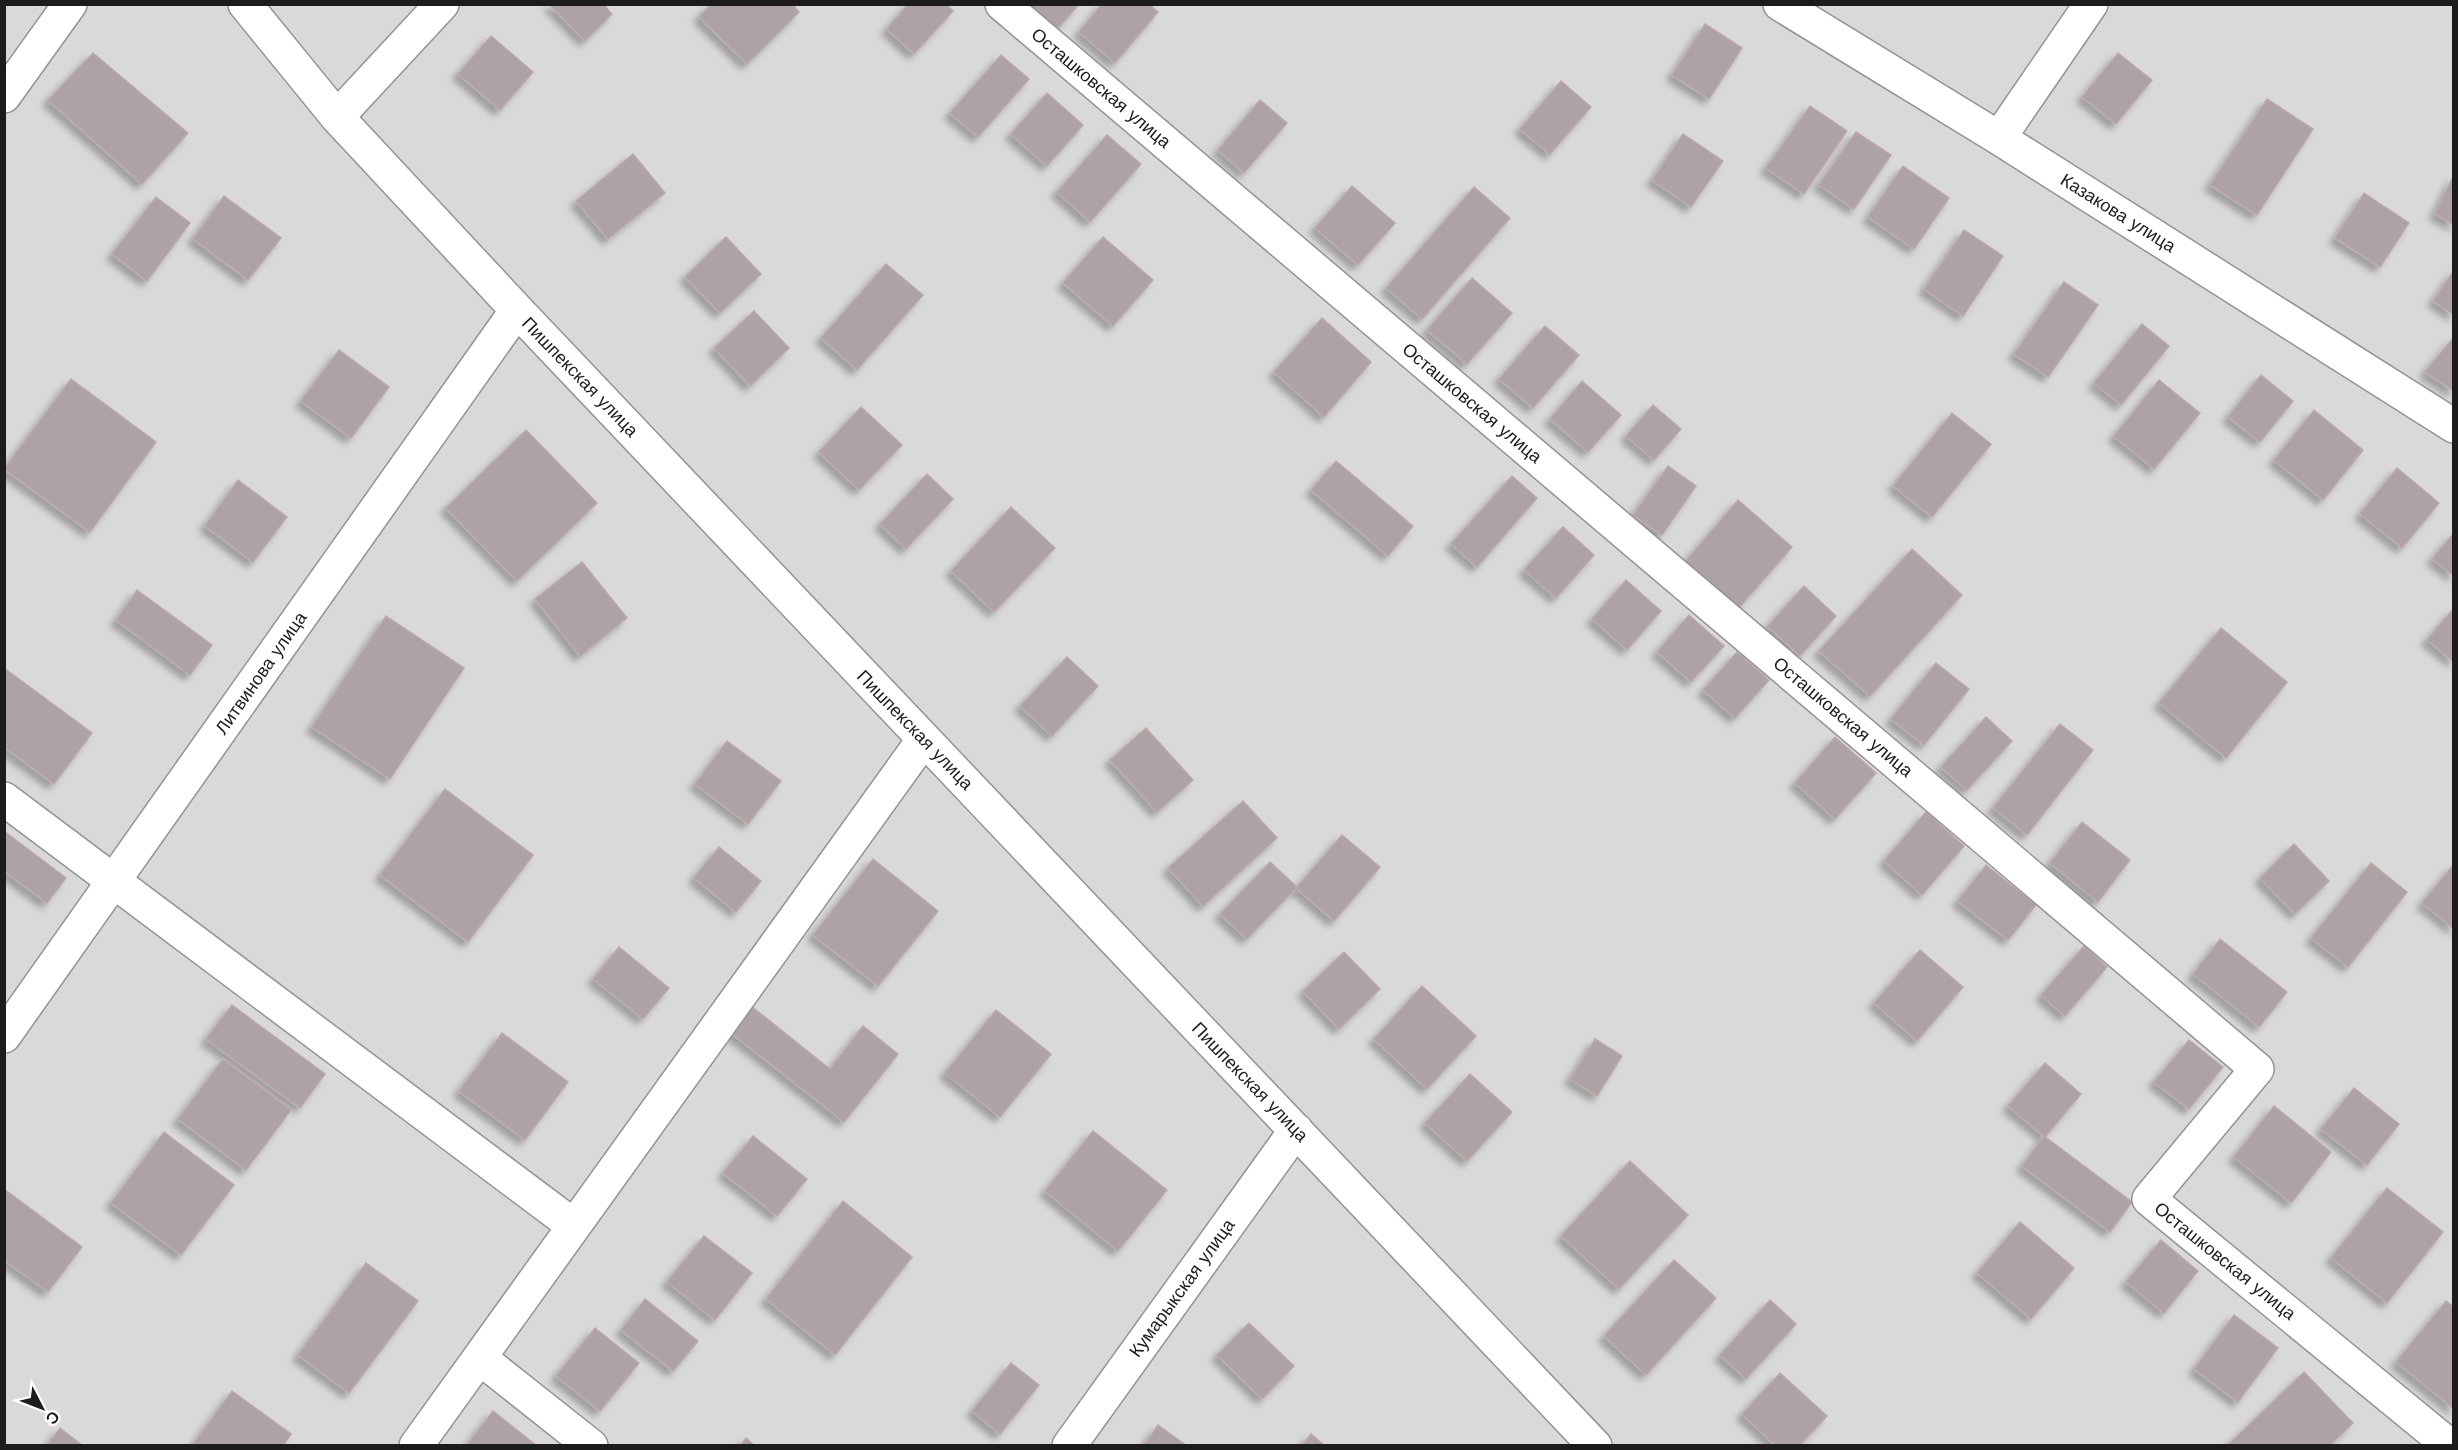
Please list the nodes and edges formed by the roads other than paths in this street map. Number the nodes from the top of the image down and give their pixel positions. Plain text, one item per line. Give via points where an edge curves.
1 (70, 4) edge
2 (245, 4) edge
3 (442, 4) edge
4 (1002, 4) edge
5 (1780, 4) edge
6 (2091, 4) edge
7 (4, 96) edge
8 (337, 117) junction
9 (1999, 138) junction
10 (517, 310) junction
11 (2454, 426) edge
12 (924, 738) junction
13 (4, 799) edge
14 (114, 881) junction
15 (4, 1036) edge
16 (1296, 1130) junction
17 (574, 1226) junction
18 (480, 1358) junction
19 (416, 1446) edge
20 (591, 1446) edge
21 (1069, 1446) edge
22 (1595, 1446) edge
23 (2450, 1446) edge

1 - 7 street
2 - 8 street, Пишпекская улица
3 - 8 street
4 - 23 street, Осташковская улица via 2257,1069 2150,1199
5 - 9 street, Казакова улица
6 - 9 street
8 - 10 street, Пишпекская улица
9 - 11 street, Казакова улица
10 - 12 street, Пишпекская улица
10 - 14 street, Литвинова улица
12 - 16 street, Пишпекская улица
12 - 17 street
13 - 14 street
14 - 15 street, Литвинова улица
14 - 17 street
16 - 21 street, Кумарыкская улица
16 - 22 street, Пишпекская улица
17 - 18 street
18 - 19 street
18 - 20 street

